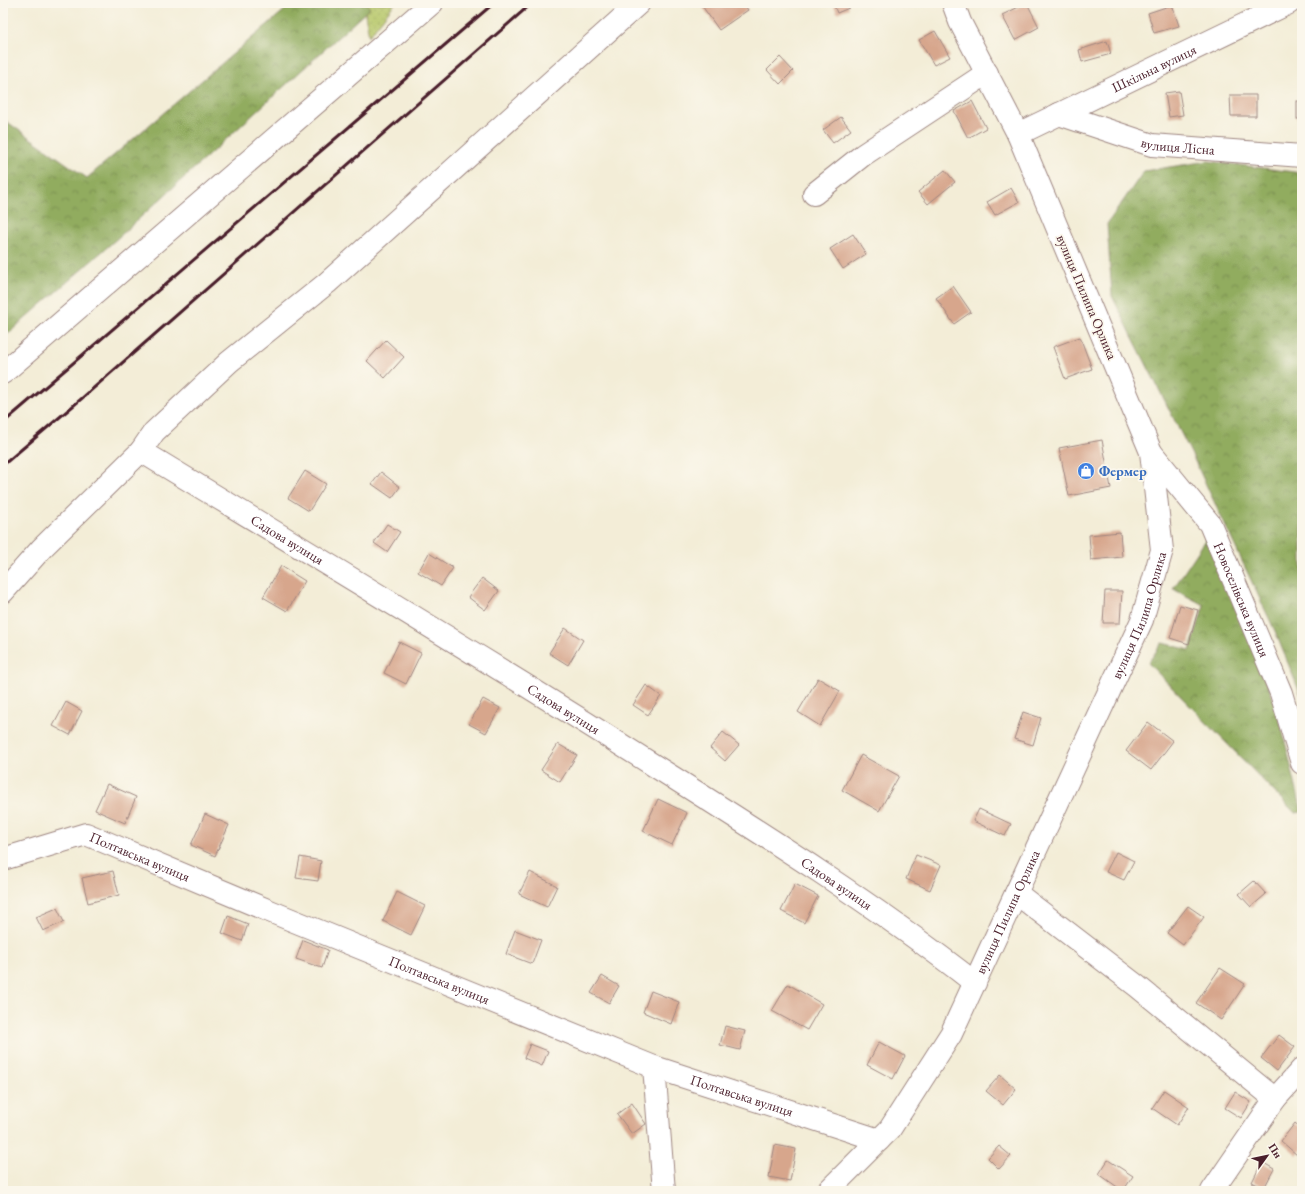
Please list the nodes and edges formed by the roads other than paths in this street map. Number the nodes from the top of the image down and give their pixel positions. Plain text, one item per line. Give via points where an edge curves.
1 (432, 3) edge
2 (639, 3) edge
3 (953, 3) edge
4 (1289, 3) edge
5 (987, 73) junction
6 (1059, 114) junction
7 (1018, 134) junction
8 (1302, 156) edge
9 (814, 194) dead end
10 (3, 373) edge
11 (141, 451) junction
12 (1151, 452) junction
13 (3, 592) edge
14 (1302, 763) edge
15 (3, 859) edge
16 (1016, 893) junction
17 (975, 984) junction
18 (654, 1067) junction
19 (1302, 1069) edge
20 (1275, 1099) junction
21 (879, 1140) junction
22 (664, 1191) edge
23 (828, 1191) edge
24 (1212, 1191) edge

1 - 10 street
2 - 11 street via 327,283 229,362 154,432
3 - 5 street, вулиця Пилипа Орлика via 960,22
4 - 6 street, Шкільна вулиця
5 - 7 street, вулиця Пилипа Орлика
5 - 9 street via 863,155
6 - 7 street, Шкільна вулиця
6 - 8 street, вулиця Лісна via 1152,145
7 - 12 street, вулиця Пилипа Орлика
11 - 13 street via 42,548
11 - 17 street, Садова вулиця via 556,703 769,838 920,941
12 - 14 street, Новоселівська вулиця via 1210,524 1281,693
12 - 16 street, вулиця Пилипа Орлика via 1162,550 1142,620
15 - 18 street, Полтавська вулиця via 86,834
16 - 17 street, вулиця Пилипа Орлика
16 - 20 street via 1137,986
17 - 21 street, вулиця Пилипа Орлика via 951,1034 890,1129
18 - 21 street, Полтавська вулиця
18 - 22 street
19 - 20 street
20 - 24 street
21 - 23 street, вулиця Пилипа Орлика

